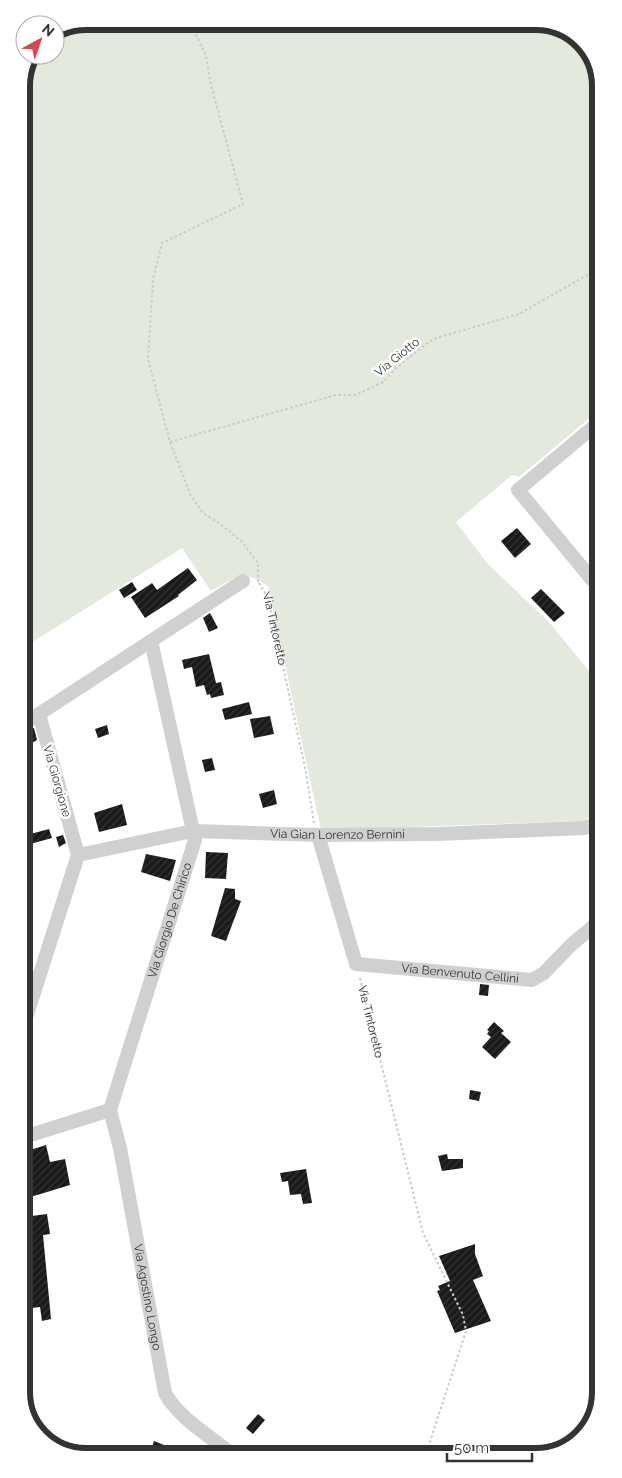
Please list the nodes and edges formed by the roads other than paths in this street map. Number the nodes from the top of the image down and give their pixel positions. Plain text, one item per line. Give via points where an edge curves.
1 (592, 428) edge
2 (592, 580) edge
3 (244, 581) road end
4 (151, 641) junction
5 (38, 714) junction
6 (30, 719) edge
7 (592, 824) edge
8 (193, 831) junction
9 (318, 835) junction
10 (78, 855) junction
11 (592, 928) edge
12 (30, 1005) edge
13 (110, 1110) junction
14 (30, 1135) edge
15 (224, 1448) edge

1 - 2 street via 518,490
3 - 4 street
4 - 5 street
4 - 8 street, Via Giorgio De Chirico
5 - 6 street
5 - 10 street, Via Giorgione
7 - 9 street, Via Gian Lorenzo Bernini via 438,834
8 - 9 street, Via Gian Lorenzo Bernini
8 - 10 street, Via Gian Lorenzo Bernini
8 - 13 street, Via Giorgio De Chirico via 195,840
9 - 11 street, Via Benvenuto Cellini via 356,964 532,980 544,973
10 - 12 street
13 - 14 street
13 - 15 street, Via Agostino Longo via 120,1148 165,1393 170,1403

